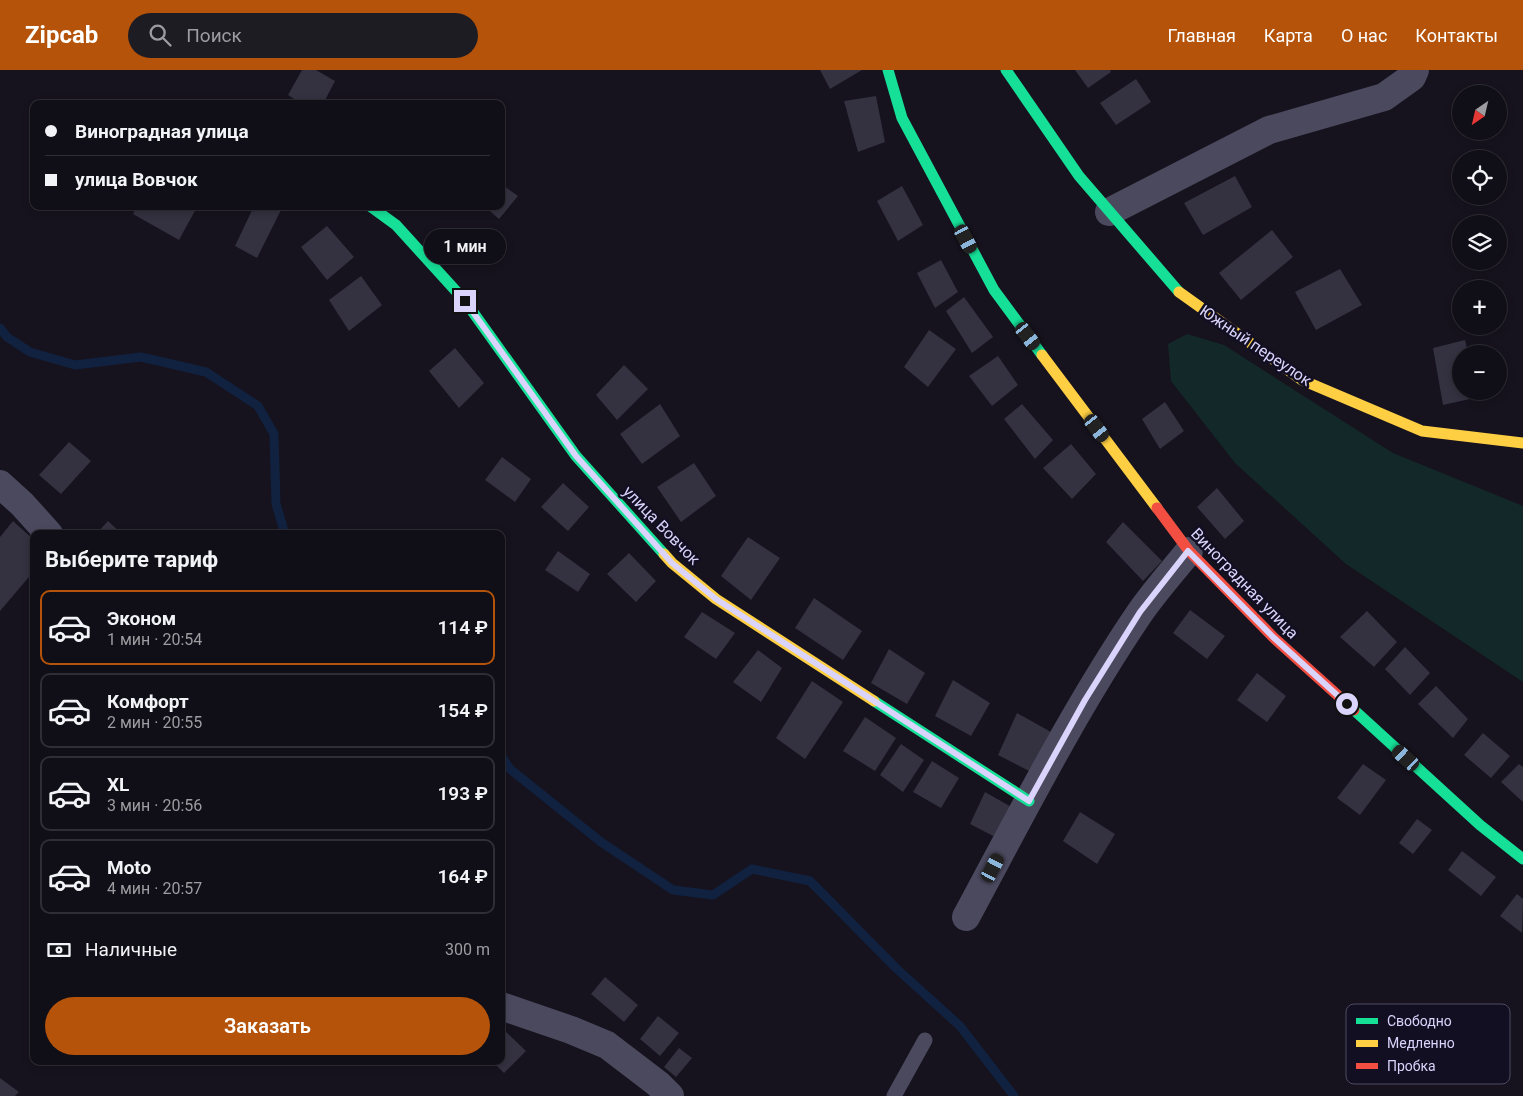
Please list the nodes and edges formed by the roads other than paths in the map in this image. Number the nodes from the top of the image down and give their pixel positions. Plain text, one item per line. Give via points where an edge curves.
1 (888, 70) edge
2 (1006, 70) edge
3 (1415, 70) edge
4 (375, 210) edge
5 (1109, 212) junction
6 (1523, 443) edge
7 (0, 484) edge
8 (45, 530) edge
9 (1188, 551) junction
10 (1029, 801) junction
11 (1523, 859) edge
12 (966, 917) dead end
13 (505, 1007) edge
14 (925, 1040) dead end
15 (670, 1096) edge
16 (894, 1096) edge

1 - 9 street, Виноградная улица via 902,118 994,290
2 - 5 street, Южный переулок via 1079,176
3 - 5 street via 1412,77 1384,97 1269,130
4 - 10 street, улица Вовчок via 396,226 465,301 576,456 672,563 716,599
5 - 6 street, Южный переулок via 1179,293 1302,380 1422,431
7 - 8 street
9 - 10 street via 1140,612 1085,700
9 - 11 street, Виноградная улица via 1273,637 1480,825
10 - 12 street
13 - 15 street via 607,1045
14 - 16 lane

